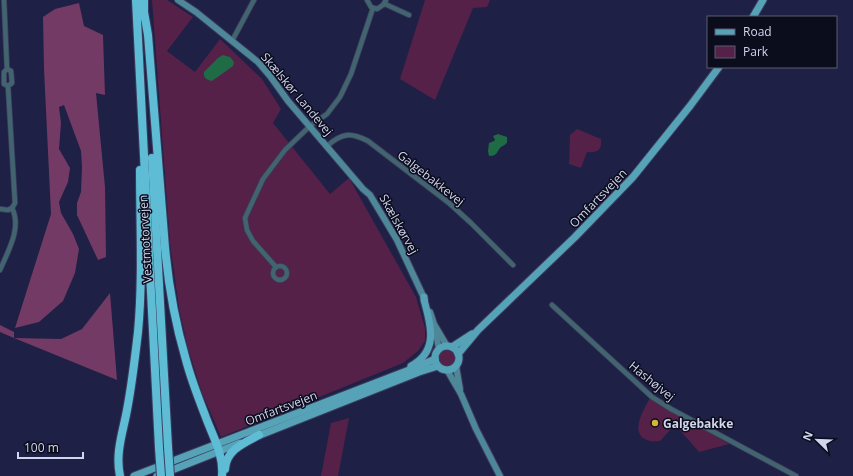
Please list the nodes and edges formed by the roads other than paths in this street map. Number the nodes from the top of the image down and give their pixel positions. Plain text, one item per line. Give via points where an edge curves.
1 (4, 0) edge
2 (136, 0) edge
3 (144, 0) edge
4 (178, 0) edge
5 (184, 0) edge
6 (254, 0) edge
7 (366, 0) edge
8 (763, 0) edge
9 (386, 2) edge
10 (373, 8) junction
11 (144, 12) junction
12 (195, 12) junction
13 (409, 15) dead end
14 (754, 16) edge
15 (232, 41) junction
16 (718, 68) edge
17 (7, 69) junction
18 (140, 84) junction
19 (8, 86) junction
20 (310, 126) junction
21 (327, 146) junction
22 (12, 208) junction
23 (0, 209) edge
24 (513, 265) dead end
25 (276, 267) dead end
26 (0, 270) edge
27 (424, 297) junction
28 (552, 305) dead end
29 (434, 324) junction
30 (478, 330) junction
31 (449, 347) junction
32 (439, 350) junction
33 (458, 354) junction
34 (435, 359) junction
35 (438, 366) junction
36 (456, 366) junction
37 (446, 370) junction
38 (383, 380) junction
39 (461, 394) junction
40 (259, 435) junction
41 (164, 448) junction
42 (218, 448) junction
43 (156, 472) edge
44 (120, 476) edge
45 (134, 476) edge
46 (143, 476) edge
47 (161, 476) edge
48 (170, 476) edge
49 (223, 476) edge
50 (500, 476) edge
51 (796, 476) edge

1 - 17 street
2 - 18 highway, Vestmotorvejen
3 - 11 highway, Vestmotorvejen
4 - 12 street, Skælskør Landevej
5 - 12 street, Skælskør Landevej
6 - 15 street
7 - 10 street
8 - 14 main road
9 - 10 street via 380,8
9 - 13 street
10 - 20 street via 351,74 340,97 327,114
11 - 41 highway, Vestmotorvejen
11 - 42 highway via 171,296 186,361
12 - 15 street, Skælskør Landevej
15 - 20 street, Skælskør Landevej via 258,62
16 - 30 main road, Omfartsvejen via 633,177
17 - 19 street via 4,72 4,84
17 - 19 street via 11,72 12,78 12,83
18 - 41 highway, Vestmotorvejen
18 - 44 highway via 140,312 119,446
19 - 22 street via 15,203
20 - 21 street, Skælskør Landevej
20 - 25 street via 285,150 263,179 246,218 247,230 253,241
21 - 24 street, Galgebakkevej via 341,135 359,136 368,141 450,204
21 - 27 street, Skælskørvej via 370,195 397,240
22 - 23 street
22 - 26 street via 16,216 14,238
27 - 29 street, Skælskørvej
27 - 38 main road via 431,334 426,352 417,362
28 - 51 street, Hashøjvej via 652,397
29 - 31 street, Skælskørvej
29 - 32 street, Skælskørvej
30 - 31 main road, Omfartsvejen
30 - 33 main road, Omfartsvejen
31 - 32 main road
31 - 33 main road
32 - 34 main road
33 - 36 main road via 459,361
34 - 35 main road
34 - 38 main road, Omfartsvejen
35 - 37 main road
35 - 40 main road, Omfartsvejen
36 - 37 main road
36 - 39 street
37 - 39 street
38 - 42 main road, Omfartsvejen
39 - 50 street
40 - 42 main road, Omfartsvejen
40 - 49 highway via 239,446 230,455
41 - 47 highway, Vestmotorvejen, bridge
41 - 48 highway, Vestmotorvejen, bridge
42 - 43 main road, Omfartsvejen
42 - 43 main road, Omfartsvejen via 174,468
42 - 49 highway
43 - 45 main road, Omfartsvejen
43 - 46 main road

